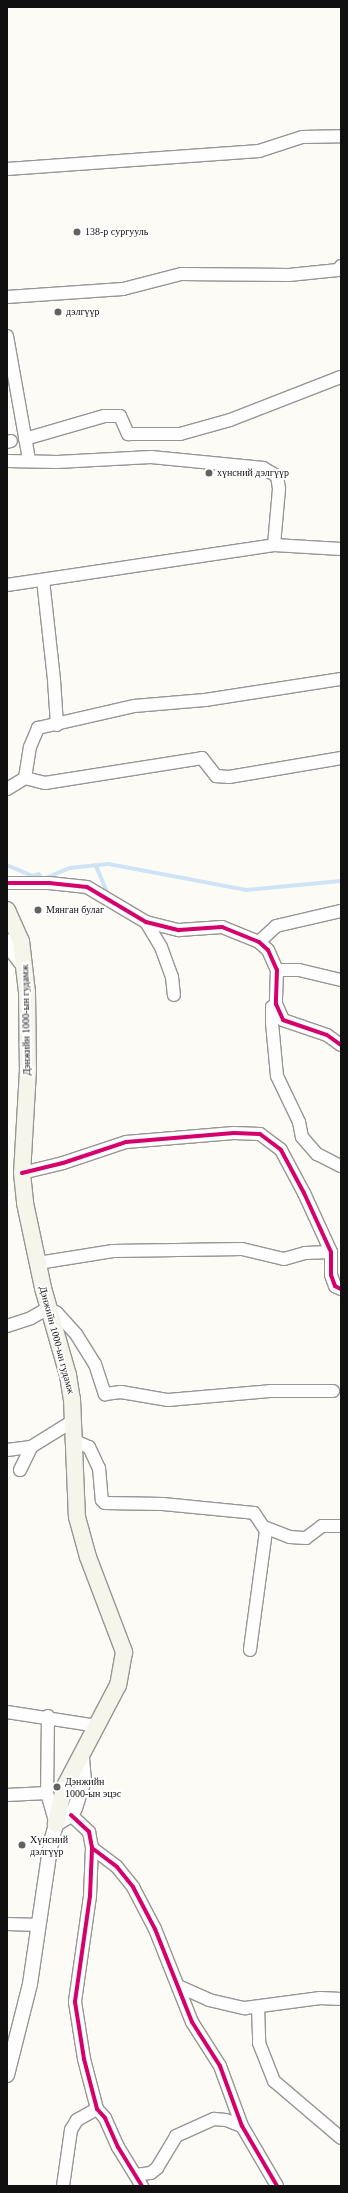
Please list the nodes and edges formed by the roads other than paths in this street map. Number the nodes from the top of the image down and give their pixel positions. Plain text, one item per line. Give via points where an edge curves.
1 (341, 136) edge
2 (7, 170) edge
3 (341, 266) edge
4 (7, 297) edge
5 (7, 336) edge
6 (341, 377) edge
7 (25, 439) junction
8 (29, 460) junction
9 (7, 461) edge
10 (274, 545) junction
11 (341, 549) edge
12 (43, 580) junction
13 (7, 585) edge
14 (341, 679) edge
15 (57, 725) junction
16 (341, 758) edge
17 (25, 778) junction
18 (7, 789) edge
19 (7, 883) edge
20 (7, 910) edge
21 (341, 911) edge
22 (146, 922) junction
23 (7, 940) edge
24 (259, 942) junction
25 (25, 962) junction
26 (277, 970) junction
27 (341, 980) edge
28 (174, 995) dead end
29 (276, 1004) junction
30 (341, 1045) edge
31 (341, 1166) edge
32 (22, 1173) junction
33 (331, 1252) junction
34 (38, 1263) junction
35 (341, 1290) edge
36 (48, 1308) junction
37 (7, 1326) edge
38 (333, 1391) dead end
39 (73, 1421) junction
40 (73, 1440) junction
41 (31, 1447) junction
42 (7, 1450) edge
43 (20, 1470) dead end
44 (341, 1526) edge
45 (264, 1528) junction
46 (250, 1650) dead end
47 (7, 1712) edge
48 (48, 1716) junction
49 (97, 1726) junction
50 (82, 1756) junction
51 (47, 1793) junction
52 (7, 1795) edge
53 (71, 1815) junction
54 (56, 1824) junction
55 (92, 1848) junction
56 (7, 1924) edge
57 (39, 1925) junction
58 (178, 1986) junction
59 (341, 1999) edge
60 (258, 2007) junction
61 (7, 2075) edge
62 (98, 2109) junction
63 (242, 2126) junction
64 (341, 2138) edge
65 (136, 2175) junction
66 (63, 2186) edge
67 (142, 2186) edge
68 (278, 2186) edge

1 - 2 street via 302,137 259,151
3 - 4 street via 338,270 289,275 181,274 123,289
5 - 7 street
6 - 7 street via 237,418 180,434 128,434 120,416 104,416
7 - 8 street
8 - 9 street
8 - 10 street via 57,462 151,457 263,468 277,476 279,489
10 - 11 street
10 - 12 street
12 - 13 street
12 - 15 street
14 - 15 street via 205,700 134,706
15 - 17 street via 38,728 30,747
16 - 17 street via 240,776 216,776 202,758 45,783
17 - 18 street
19 - 22 street via 49,883 87,887
20 - 25 main road, Дэнжийн 1000-ын гудамж via 21,941
21 - 24 street via 276,926
22 - 24 street via 179,930 222,927
22 - 28 street via 162,947 172,977
23 - 25 street via 10,950 20,963
24 - 26 street via 268,950
25 - 32 main road, Дэнжийн 1000-ын гудамж via 28,1070
26 - 27 street via 299,970
26 - 29 street
29 - 30 street via 283,1020 327,1035
29 - 31 street via 272,1007 272,1023 277,1076 299,1122 302,1137 317,1154
32 - 33 street via 63,1163 126,1142 234,1133 260,1134 281,1150 326,1235
32 - 34 main road, Дэнжийн 1000-ын гудамж
33 - 34 street via 305,1253 284,1259 242,1249 113,1251
33 - 35 street via 331,1275 335,1286
34 - 36 main road, Дэнжийн 1000-ын гудамж
36 - 37 street via 31,1318
36 - 38 street via 76,1334 95,1364 105,1394 121,1392 168,1400 270,1391
36 - 39 main road, Дэнжийн 1000-ын гудамж via 68,1375
39 - 40 main road, Дэнжийн 1000-ын гудамж
39 - 41 street
40 - 45 street via 89,1447 99,1468 102,1500 105,1503 163,1504 254,1513
40 - 49 main road, Дэнжийн 1000-ын гудамж via 78,1517 88,1557 124,1652 118,1685
41 - 42 street
41 - 43 street
44 - 45 street via 322,1526 306,1538 290,1537
45 - 46 street via 264,1558
47 - 48 street
48 - 49 street
48 - 51 street
49 - 50 main road, Дэнжийн 1000-ын гудамж
50 - 53 street via 84,1781
50 - 54 main road, Дэнжийн 1000-ын гудамж via 64,1788
51 - 52 street
51 - 54 street
53 - 54 street
53 - 55 street via 89,1832
54 - 57 street
55 - 58 street via 118,1867 133,1887 155,1928
55 - 62 street via 90,1896 75,2002 84,2059
56 - 57 street
57 - 61 street via 30,1984
58 - 60 street via 209,2000 245,2008
58 - 63 street via 192,2022 220,2066
59 - 60 street via 320,1998
60 - 64 street via 259,2043 274,2081
62 - 65 street via 106,2118
62 - 66 street via 77,2120 71,2130
63 - 65 street via 214,2119 176,2136 157,2168 151,2173
63 - 68 street
65 - 67 street

